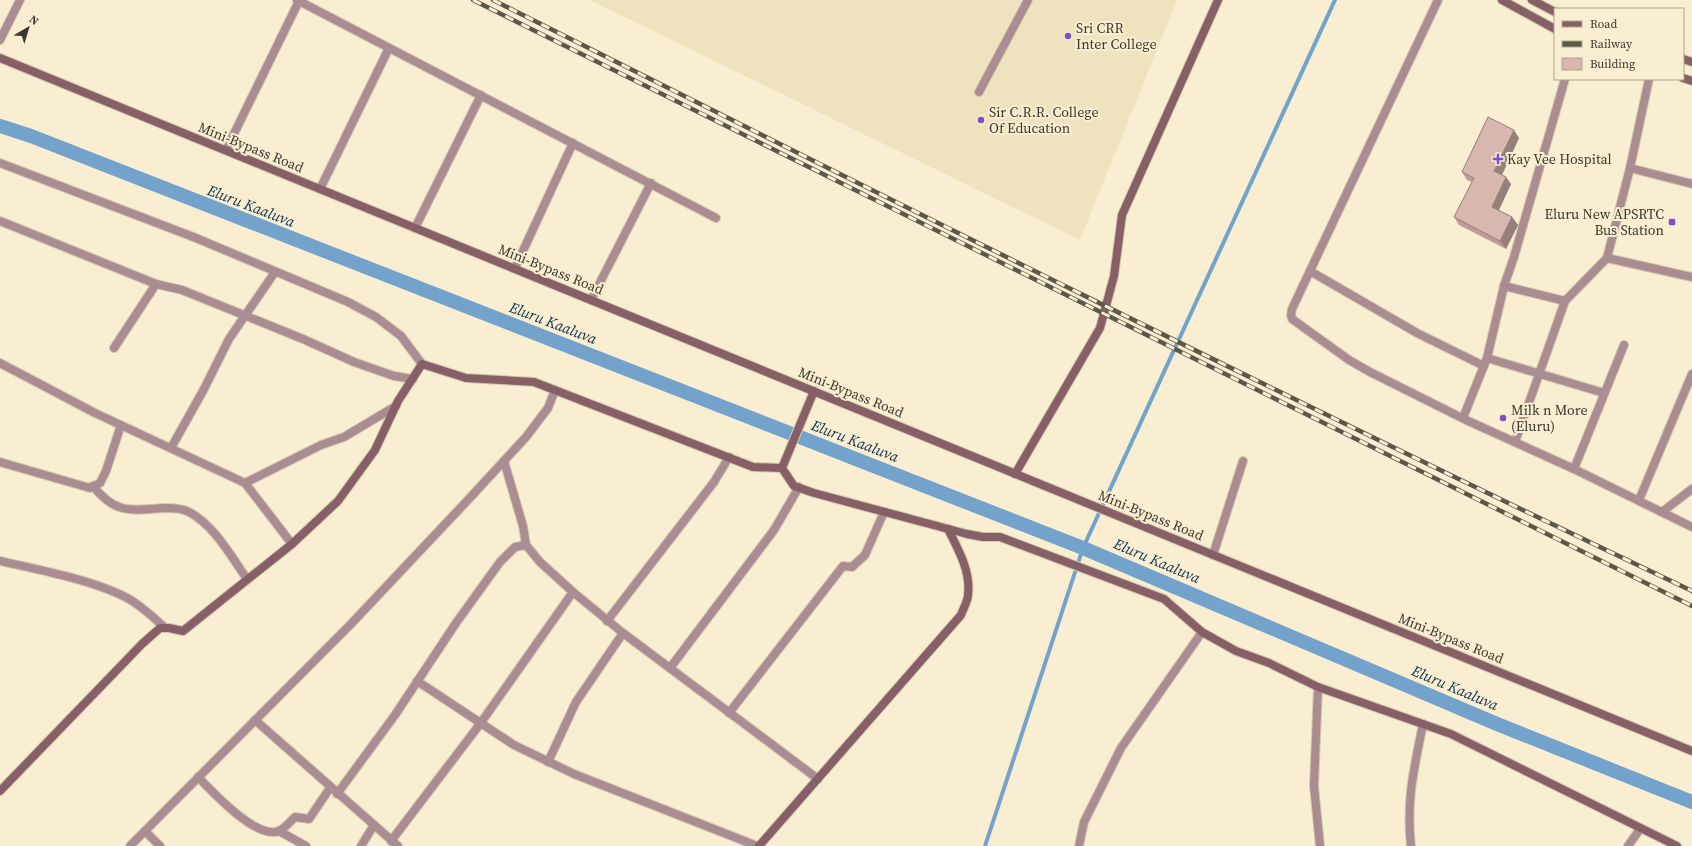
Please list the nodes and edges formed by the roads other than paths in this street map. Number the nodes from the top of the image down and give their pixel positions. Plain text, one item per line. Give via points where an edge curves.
1 (20, 0) edge
2 (1028, 0) edge
3 (1218, 0) edge
4 (1438, 0) edge
5 (1502, 0) edge
6 (1532, 0) edge
7 (298, 1) edge
8 (1554, 11) edge
9 (1554, 28) edge
10 (0, 40) edge
11 (389, 48) junction
12 (0, 58) edge
13 (1565, 80) edge
14 (1649, 80) edge
15 (979, 92) dead end
16 (481, 95) junction
17 (573, 143) junction
18 (226, 150) junction
19 (0, 163) edge
20 (1630, 168) junction
21 (650, 183) junction
22 (1692, 184) edge
23 (320, 189) junction
24 (716, 218) dead end
25 (0, 221) edge
26 (415, 228) junction
27 (1607, 258) junction
28 (515, 268) junction
29 (1310, 271) junction
30 (275, 272) junction
31 (1692, 277) edge
32 (156, 284) junction
33 (1504, 286) junction
34 (592, 300) junction
35 (1565, 301) junction
36 (244, 316) junction
37 (1624, 345) dead end
38 (114, 348) dead end
39 (1485, 362) junction
40 (0, 363) edge
41 (422, 364) junction
42 (1540, 374) junction
43 (1692, 374) edge
44 (413, 379) junction
45 (555, 390) junction
46 (814, 391) junction
47 (1604, 393) junction
48 (396, 406) junction
49 (1463, 418) junction
50 (121, 426) junction
51 (1515, 442) junction
52 (171, 448) junction
53 (729, 457) junction
54 (504, 461) junction
55 (1243, 461) dead end
56 (0, 462) edge
57 (782, 468) junction
58 (1574, 469) junction
59 (1018, 475) junction
60 (245, 483) junction
61 (93, 486) junction
62 (799, 487) junction
63 (1692, 489) edge
64 (1639, 500) junction
65 (884, 512) junction
66 (1662, 512) junction
67 (1692, 527) edge
68 (948, 529) junction
69 (292, 544) junction
70 (526, 545) junction
71 (1213, 555) junction
72 (0, 561) edge
73 (247, 579) junction
74 (573, 592) junction
75 (608, 621) junction
76 (164, 628) junction
77 (1202, 632) junction
78 (623, 633) junction
79 (670, 668) junction
80 (417, 681) junction
81 (1318, 687) junction
82 (729, 713) junction
83 (255, 720) junction
84 (480, 724) junction
85 (1423, 724) junction
86 (1692, 751) edge
87 (548, 762) junction
88 (198, 777) junction
89 (818, 779) junction
90 (330, 788) junction
91 (0, 791) edge
92 (337, 794) junction
93 (374, 825) junction
94 (1640, 829) junction
95 (145, 831) junction
96 (278, 831) junction
97 (394, 843) edge
98 (1080, 845) edge
99 (130, 846) edge
100 (160, 846) edge
101 (306, 846) edge
102 (361, 846) edge
103 (758, 846) edge
104 (1320, 846) edge
105 (1411, 846) edge
106 (1628, 846) edge
107 (1677, 846) edge

1 - 10 street
2 - 15 street
3 - 59 street via 1122,215 1114,276 1100,328
4 - 29 street
5 - 9 street
6 - 8 street
7 - 11 street
7 - 18 street
11 - 16 street
11 - 23 street
12 - 18 street, Mini-Bypass Road
13 - 33 street
14 - 20 street
16 - 17 street
16 - 26 street
17 - 21 street
17 - 28 street
18 - 23 street, Mini-Bypass Road
19 - 30 street via 196,238
20 - 22 street
20 - 27 street
21 - 24 street
21 - 34 street
23 - 26 street, Mini-Bypass Road
25 - 32 street
26 - 28 street, Mini-Bypass Road
27 - 31 street
27 - 35 street
28 - 34 street, Mini-Bypass Road
29 - 39 street via 1411,329
29 - 49 street via 1292,309 1292,319 1349,360
30 - 36 street
30 - 41 street via 348,302 376,317 401,336
32 - 36 street via 182,290
32 - 38 street
33 - 35 street
33 - 39 street
34 - 46 street, Mini-Bypass Road
35 - 42 street
36 - 44 street via 354,362 394,376
36 - 52 street via 228,339
37 - 47 street
39 - 42 street
39 - 49 street
40 - 50 street
41 - 44 street
41 - 45 street via 466,378 534,382
42 - 47 street
42 - 51 street
43 - 64 street
44 - 48 street
45 - 53 street
45 - 54 street via 548,408 526,438
46 - 57 street
46 - 59 street, Mini-Bypass Road
47 - 58 street
48 - 60 street via 344,437
48 - 69 street via 375,450 338,501
49 - 51 street
50 - 52 street
50 - 61 street via 106,471 100,483
51 - 58 street
52 - 60 street
53 - 57 street via 753,467
53 - 75 street via 714,482
54 - 70 street
54 - 83 street via 355,619
55 - 71 street
56 - 61 street via 90,488
57 - 62 street via 794,486
58 - 64 street
59 - 71 street, Mini-Bypass Road
60 - 69 street
61 - 73 street via 113,506 127,510 170,508 193,514 215,535
62 - 65 street
62 - 79 street via 774,530
63 - 66 street
64 - 66 street
65 - 68 street
65 - 82 street via 865,555 852,567 844,566
66 - 67 street
68 - 77 street via 982,537 1000,537 1164,599
68 - 89 street via 961,555 966,573 968,595 961,615
69 - 73 street
70 - 74 street via 540,562
70 - 80 street via 515,547 500,562
71 - 86 street, Mini-Bypass Road
72 - 76 street via 114,592 146,610
73 - 76 street via 183,631
74 - 75 street
74 - 84 street
75 - 78 street
76 - 91 street via 160,628 142,644
77 - 81 street via 1236,651 1269,663
77 - 98 street via 1121,748 1084,822
78 - 79 street
78 - 87 street via 576,702
79 - 82 street
80 - 84 street
80 - 92 street
81 - 85 street
81 - 104 street via 1314,786
82 - 89 street
83 - 88 street
83 - 90 street
84 - 87 street
84 - 97 street
85 - 94 street via 1464,740
85 - 105 street via 1410,785 1408,808
87 - 103 street
88 - 95 street
88 - 96 street via 239,816 255,827 270,832
89 - 103 street
90 - 92 street
90 - 96 street via 309,820 295,817
92 - 93 street
93 - 97 street
93 - 102 street
94 - 106 street
94 - 107 street
95 - 99 street
95 - 100 street
96 - 101 street

